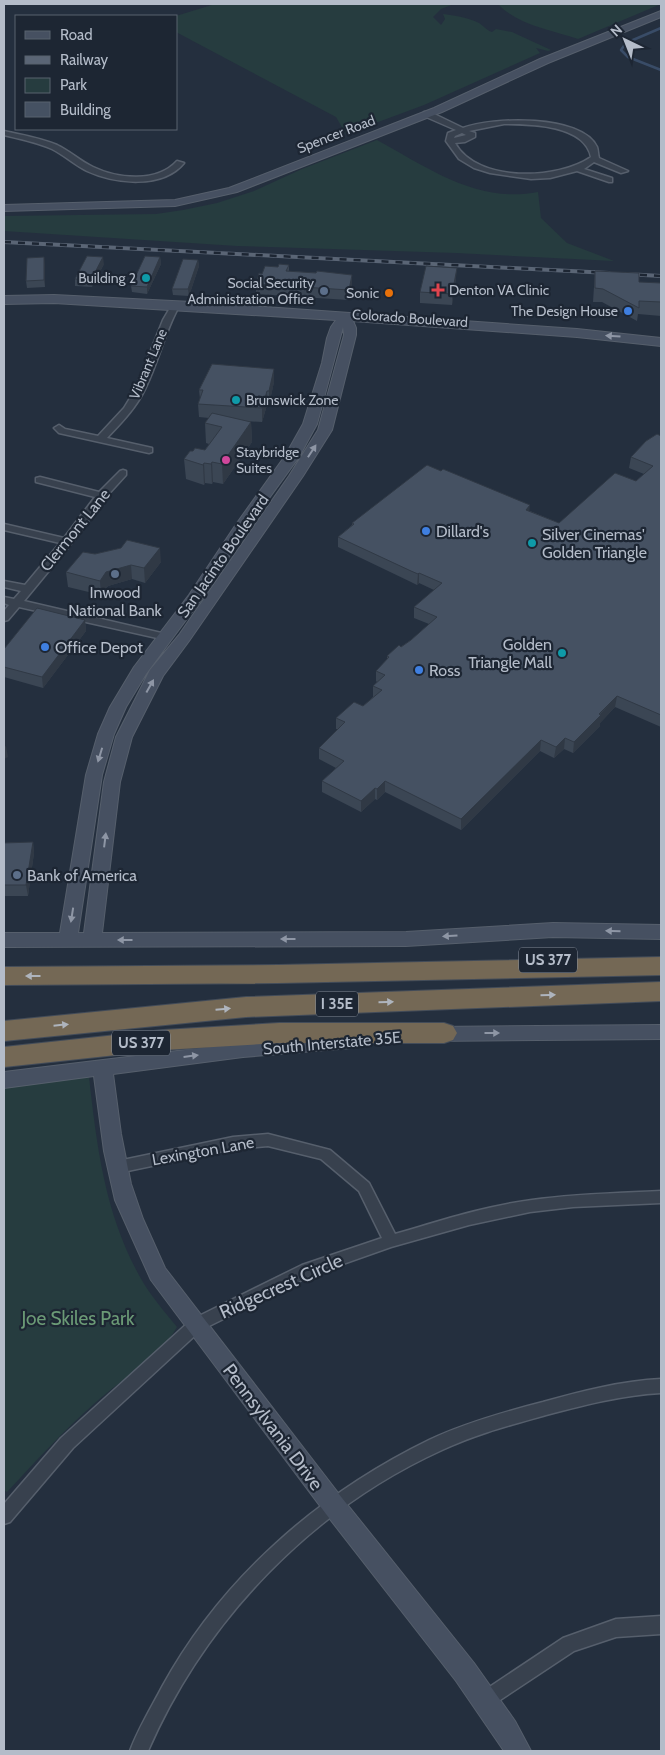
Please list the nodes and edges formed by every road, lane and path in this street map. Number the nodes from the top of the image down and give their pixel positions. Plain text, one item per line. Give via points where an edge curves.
1 (661, 14) edge
2 (423, 116) junction
3 (6, 130) edge
4 (462, 130) junction
5 (451, 138) junction
6 (594, 159) junction
7 (180, 163) dead end
8 (577, 169) junction
9 (624, 171) dead end
10 (608, 180) dead end
11 (4, 208) edge
12 (4, 300) edge
13 (158, 305) junction
14 (170, 315) junction
15 (344, 324) junction
16 (661, 342) edge
17 (661, 353) edge
18 (332, 384) junction
19 (59, 428) dead end
20 (101, 439) junction
21 (148, 450) dead end
22 (123, 472) dead end
23 (40, 480) dead end
24 (101, 496) junction
25 (256, 507) junction
26 (271, 510) junction
27 (4, 527) edge
28 (66, 542) junction
29 (4, 584) edge
30 (28, 589) junction
31 (4, 600) edge
32 (17, 602) junction
33 (4, 618) edge
34 (170, 631) junction
35 (187, 634) junction
36 (106, 734) junction
37 (124, 737) junction
38 (661, 932) edge
39 (4, 940) edge
40 (68, 940) junction
41 (92, 940) junction
42 (661, 950) edge
43 (661, 966) edge
44 (434, 970) junction
45 (4, 976) edge
46 (661, 991) edge
47 (4, 1031) edge
48 (661, 1032) edge
49 (444, 1033) junction
50 (4, 1057) edge
51 (103, 1067) junction
52 (4, 1080) edge
53 (118, 1167) junction
54 (661, 1197) edge
55 (391, 1241) junction
56 (196, 1325) junction
57 (661, 1386) edge
58 (334, 1506) junction
59 (6, 1508) edge
60 (661, 1625) edge
61 (485, 1700) junction
62 (139, 1751) edge
63 (518, 1751) edge

1 - 2 street, Spencer Road via 544,61
2 - 4 street
2 - 5 street
2 - 11 street, Spencer Road via 233,190 194,200
3 - 7 street via 56,148 104,174 153,178 175,169
4 - 5 street
4 - 5 street via 472,136 462,140
4 - 6 street via 504,122 548,124 588,140 596,150
5 - 8 street via 458,155 494,172 539,176
6 - 8 street
6 - 9 street
8 - 10 street
12 - 13 street, Colorado Boulevard
13 - 14 street, Colorado Boulevard
13 - 15 street, Colorado Boulevard
14 - 15 street, Colorado Boulevard
14 - 20 street, Vibrant Lane via 129,409
16 -> 15 street, Colorado Boulevard via 578,333
15 - 17 street, Colorado Boulevard
15 - 18 street, San Jacinto Boulevard
18 - 25 street, San Jacinto Boulevard via 292,457
26 -> 18 street, San Jacinto Boulevard via 325,430
19 - 20 street
20 - 21 street
22 - 24 street, Clermont Lane
23 - 24 street
24 - 28 street, Clermont Lane
25 - 26 street
25 - 34 street, San Jacinto Boulevard
26 - 35 street, San Jacinto Boulevard
27 - 28 street
28 - 30 street, Clermont Lane
29 - 30 street
30 - 32 street, Clermont Lane
31 - 32 street
32 - 33 street, Clermont Lane
32 - 34 street
34 - 35 street
34 - 36 street, San Jacinto Boulevard via 140,671
37 -> 35 street, San Jacinto Boulevard via 156,674
36 - 37 street
36 -> 40 street, San Jacinto Boulevard via 94,775
41 -> 37 street, San Jacinto Boulevard via 112,782
38 -> 41 street via 552,930 406,939
39 - 40 street
40 - 41 street
42 - 44 highway, US 377
43 - 44 highway, I 35E
44 -> 45 highway, I 35E
47 -> 46 highway, I 35E via 246,1007
49 -> 48 street, South Interstate 35E / US 377
49 - 50 highway, US 377 via 279,1033 163,1040
51 -> 49 street, South Interstate 35E via 243,1050
51 - 52 street, South Interstate 35E
51 - 53 street, Pennsylvania Drive via 109,1127
53 - 55 street, Lexington Lane via 233,1142 268,1140 325,1154 364,1187
53 - 56 street, Pennsylvania Drive via 125,1200 142,1242 158,1274
54 - 55 street, Ridgecrest Circle via 530,1206
55 - 56 street, Ridgecrest Circle via 307,1270
56 - 58 street, Pennsylvania Drive
56 - 59 street, Ridgecrest Circle via 67,1444
57 - 58 street via 600,1395 475,1429 434,1446
58 - 61 street, Pennsylvania Drive
58 - 62 street via 289,1542 242,1587 209,1628 173,1681
60 - 61 street via 616,1628 569,1644
61 - 63 street, Pennsylvania Drive

